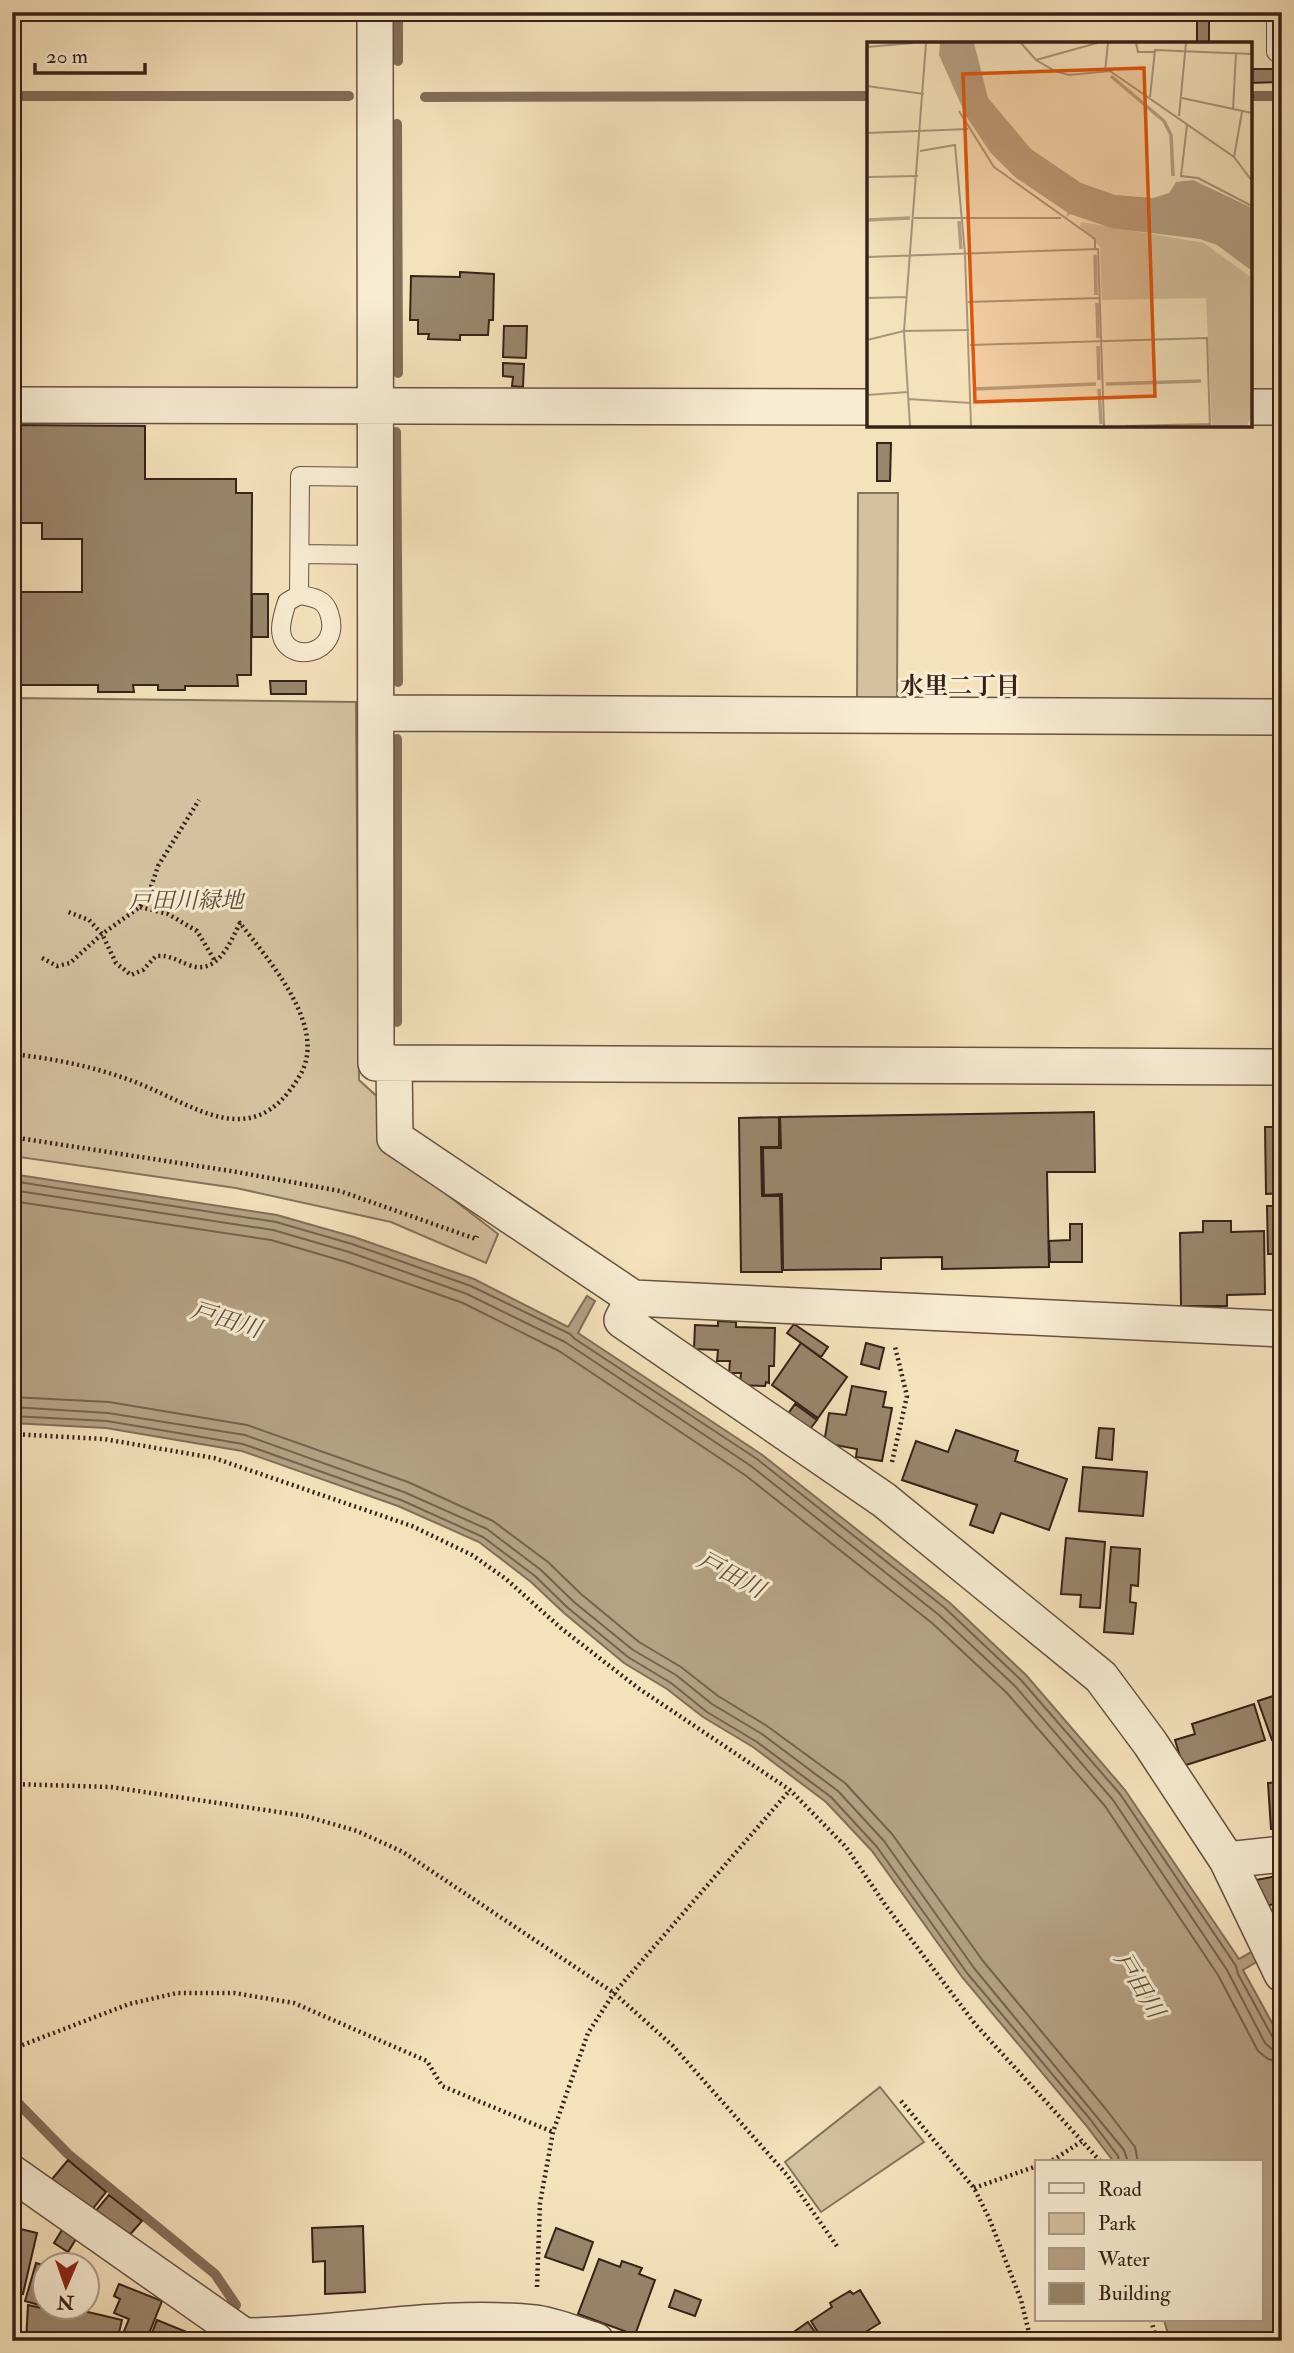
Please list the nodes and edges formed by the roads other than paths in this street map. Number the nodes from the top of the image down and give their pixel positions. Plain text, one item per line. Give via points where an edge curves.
1 (375, 12) edge
2 (1276, 12) edge
3 (1282, 52) edge
4 (12, 405) edge
5 (375, 406) junction
6 (867, 407) edge
7 (1252, 407) edge
8 (1282, 407) edge
9 (375, 477) junction
10 (300, 554) junction
11 (376, 555) junction
12 (299, 595) dead end
13 (376, 713) junction
14 (1282, 717) edge
15 (394, 1063) junction
16 (1282, 1067) edge
17 (633, 1298) junction
18 (1282, 1329) edge
19 (1282, 1854) edge
20 (1227, 1860) junction
21 (1280, 1966) edge
22 (12, 2174) edge
23 (280, 2338) edge
24 (596, 2341) edge

1 - 5 street
2 - 3 lane via 1276,52
4 - 5 street
5 - 6 street
5 - 9 street
7 - 8 street
9 - 10 lane via 300,476
9 - 11 street
10 - 11 lane
10 - 12 lane
11 - 13 street
13 - 14 street
13 - 15 street via 376,1063
15 - 16 street
15 - 17 street via 394,1138
17 - 18 street
17 - 20 street via 622,1320 884,1500 1101,1677
19 - 20 street
20 - 21 street
22 - 23 street via 244,2336
23 - 24 street via 456,2320 536,2323

